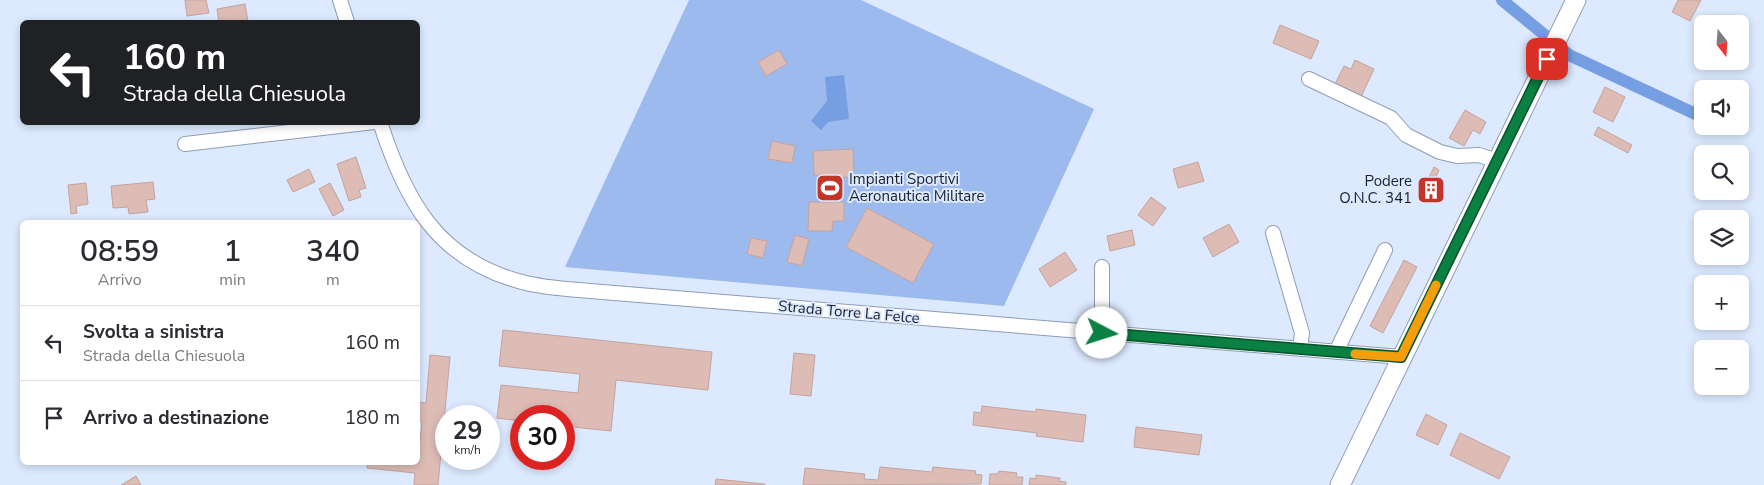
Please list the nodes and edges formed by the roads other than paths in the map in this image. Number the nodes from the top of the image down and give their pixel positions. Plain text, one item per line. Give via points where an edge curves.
1 (340, 0) edge
2 (1576, 0) edge
3 (346, 20) edge
4 (1309, 79) dead end
5 (348, 125) edge
6 (381, 125) edge
7 (185, 144) dead end
8 (1497, 161) junction
9 (1273, 233) dead end
10 (1385, 250) dead end
11 (1102, 267) dead end
12 (1102, 333) junction
13 (1300, 349) junction
14 (1336, 352) junction
15 (1401, 357) junction
16 (1340, 485) edge

1 - 3 street
2 - 8 street
4 - 8 street via 1391,118 1406,135 1440,152 1456,156 1479,155
5 - 7 street
6 - 12 street, Strada Torre La Felce via 402,184 430,226 442,240 467,258 512,279 590,291
8 - 15 street
9 - 13 street via 1302,333
10 - 14 street
11 - 12 street
12 - 13 street, Strada Torre La Felce
13 - 14 street, Strada Torre La Felce
14 - 15 street, Strada Torre La Felce
15 - 16 street

